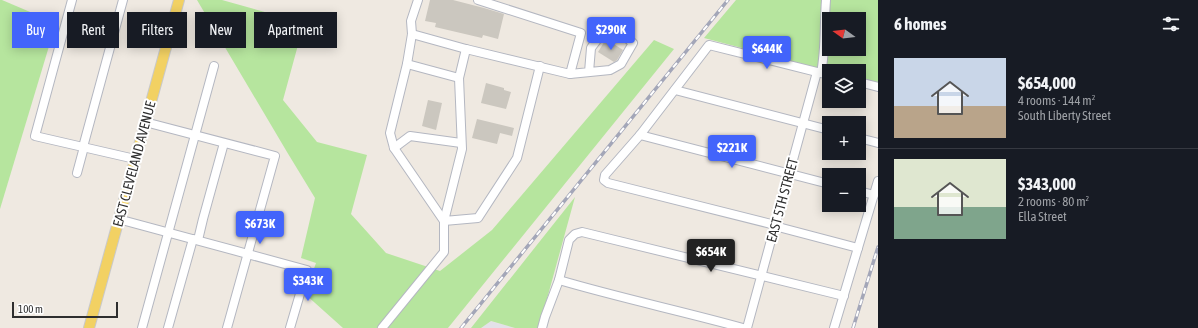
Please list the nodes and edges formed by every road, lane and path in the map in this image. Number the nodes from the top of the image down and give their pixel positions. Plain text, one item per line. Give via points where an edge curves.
1 (72, 0) edge
2 (123, 0) edge
3 (179, 0) edge
4 (418, 0) edge
5 (478, 0) edge
6 (826, 0) edge
7 (412, 34) junction
8 (466, 49) junction
9 (407, 64) junction
10 (823, 64) edge
11 (214, 66) dead end
12 (540, 66) junction
13 (589, 72) junction
14 (822, 73) edge
15 (570, 74) junction
16 (459, 78) junction
17 (866, 84) edge
18 (878, 87) edge
19 (674, 90) junction
20 (145, 122) junction
21 (804, 123) junction
22 (822, 128) edge
23 (195, 135) junction
24 (640, 135) junction
25 (866, 140) edge
26 (224, 143) junction
27 (461, 143) junction
28 (878, 143) edge
29 (83, 147) junction
30 (394, 148) junction
31 (135, 159) junction
32 (77, 173) dead end
33 (789, 174) junction
34 (822, 182) edge
35 (878, 182) edge
36 (866, 193) edge
37 (874, 195) junction
38 (118, 219) junction
39 (444, 221) junction
40 (775, 225) junction
41 (168, 232) junction
42 (195, 240) junction
43 (858, 248) junction
44 (248, 254) junction
45 (762, 275) junction
46 (559, 280) junction
47 (844, 296) junction
48 (89, 328) edge
49 (142, 328) edge
50 (168, 328) edge
51 (227, 328) edge
52 (290, 328) edge
53 (382, 328) edge
54 (542, 328) edge
55 (744, 328) edge
56 (747, 328) edge
57 (834, 328) edge

1 - 29 street via 35,136
2 - 29 street
3 - 20 main road, EAST CLEVELAND AVENUE
4 - 7 street via 411,21
5 - 15 street via 581,32
6 - 10 street, EAST 5TH STREET
7 - 8 street
7 - 9 street
8 - 12 street
8 - 16 street
9 - 16 street
9 - 30 street via 390,133
11 - 23 street
12 - 15 street
12 - 39 street via 517,158 478,218
13 - 13 street via 610,70 621,64 633,43 619,32 602,32 591,48
13 - 15 street
14 - 19 street via 709,45
14 - 21 street, EAST 5TH STREET
16 - 27 street
17 - 18 street
19 - 21 street
19 - 24 street
20 - 23 street
20 - 31 main road, EAST CLEVELAND AVENUE
21 - 22 street
21 - 33 street, EAST 5TH STREET
23 - 26 street
23 - 41 street
24 - 33 street
24 - 40 street via 605,175 604,180 608,183
25 - 28 street
26 - 42 street
26 - 44 street via 274,156
27 - 30 street via 410,136
27 - 39 street via 462,149
29 - 31 street
29 - 32 street
30 - 39 street
31 - 38 main road, EAST CLEVELAND AVENUE
33 - 34 street
33 - 40 street, EAST 5TH STREET
35 - 37 street
36 - 37 street
37 - 43 street
38 - 41 street
38 - 48 main road, EAST CLEVELAND AVENUE
39 - 53 street via 444,252
40 - 43 street
40 - 45 street, EAST 5TH STREET
41 - 42 street
41 - 49 street
42 - 44 street
42 - 50 street
43 - 47 street
44 - 51 street
44 - 52 street via 307,270
45 - 46 street via 582,232 569,240
45 - 47 street
45 - 56 street, EAST 5TH STREET
46 - 54 street
46 - 55 street
47 - 57 street

